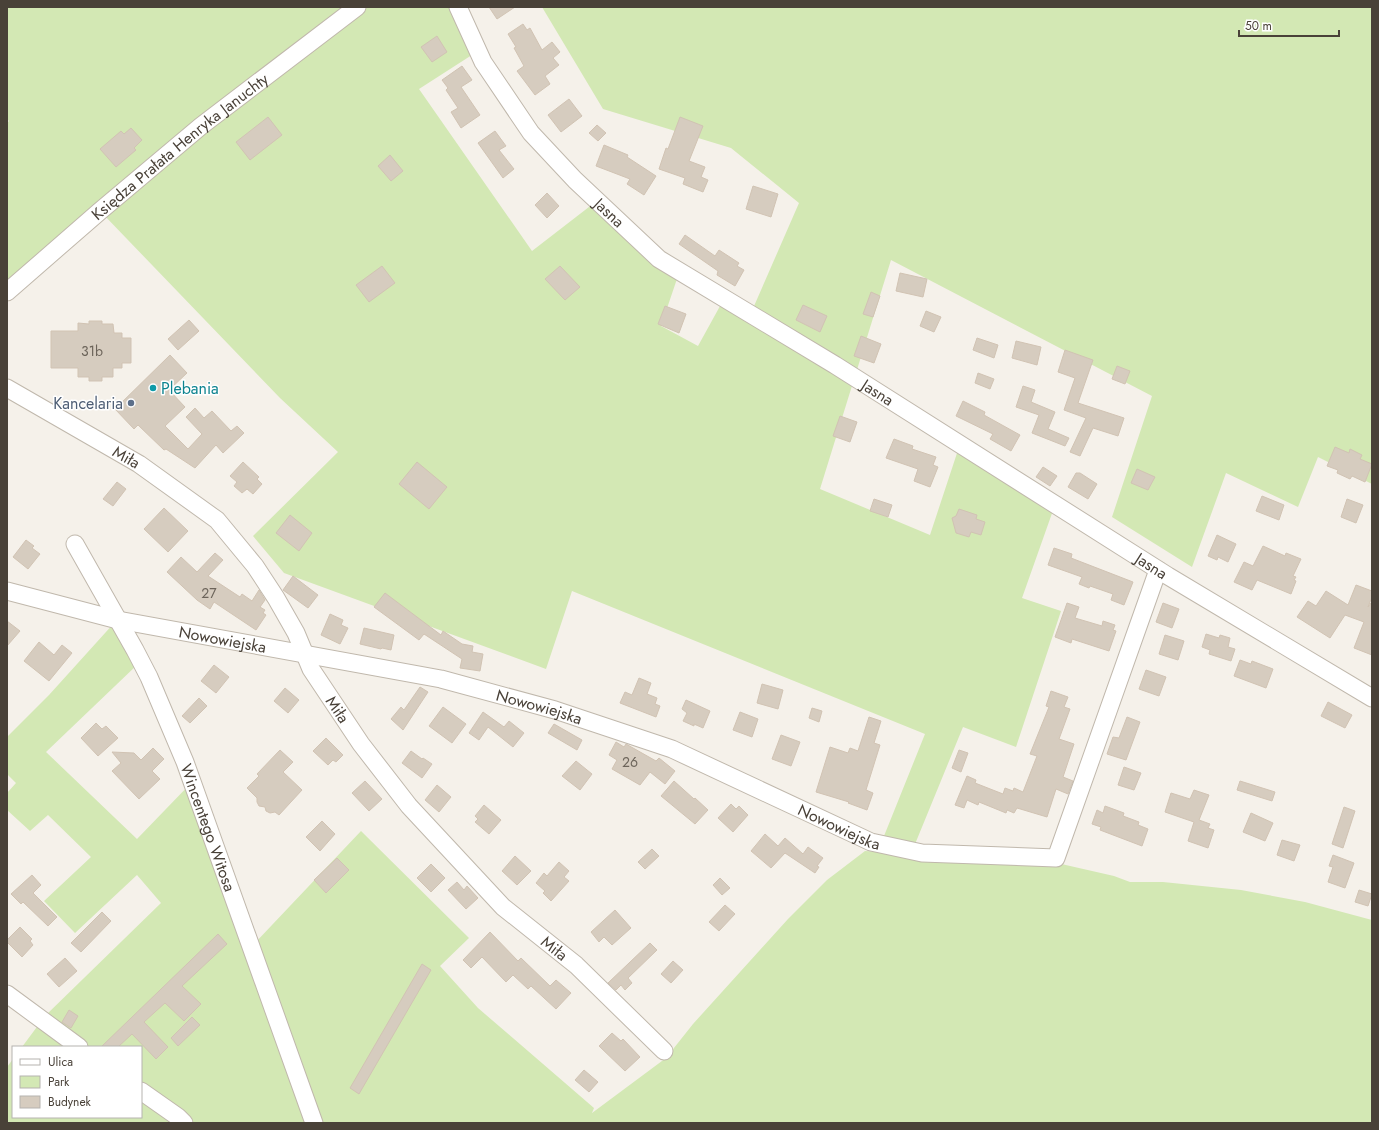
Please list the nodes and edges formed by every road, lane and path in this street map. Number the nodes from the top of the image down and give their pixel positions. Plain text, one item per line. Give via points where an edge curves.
1 (357, 7) edge
2 (458, 7) edge
3 (7, 292) edge
4 (7, 388) edge
5 (75, 544) dead end
6 (1158, 570) junction
7 (7, 591) edge
8 (118, 620) junction
9 (306, 654) junction
10 (1372, 698) edge
11 (7, 994) edge
12 (78, 1046) edge
13 (664, 1051) dead end
14 (142, 1092) edge
15 (184, 1123) edge
16 (314, 1123) edge

1 - 3 street, Księdza Prałata Henryka Januchty via 201,126
2 - 6 street, Jasna via 483,62 531,133 575,180 659,259 835,365
4 - 9 street, Miła via 139,464 217,520 255,566 276,598
5 - 8 street, Wincentego Witosa
6 - 9 street, Nowowiejska via 1056,858 922,853 872,842 672,749 562,712 441,679
6 - 10 street, Jasna
7 - 8 street, Nowowiejska
8 - 9 street, Nowowiejska
8 - 16 street, Wincentego Witosa via 149,677 185,762
9 - 13 street, Miła via 312,669 356,738 409,806 503,907 576,965
11 - 12 street
14 - 15 street

